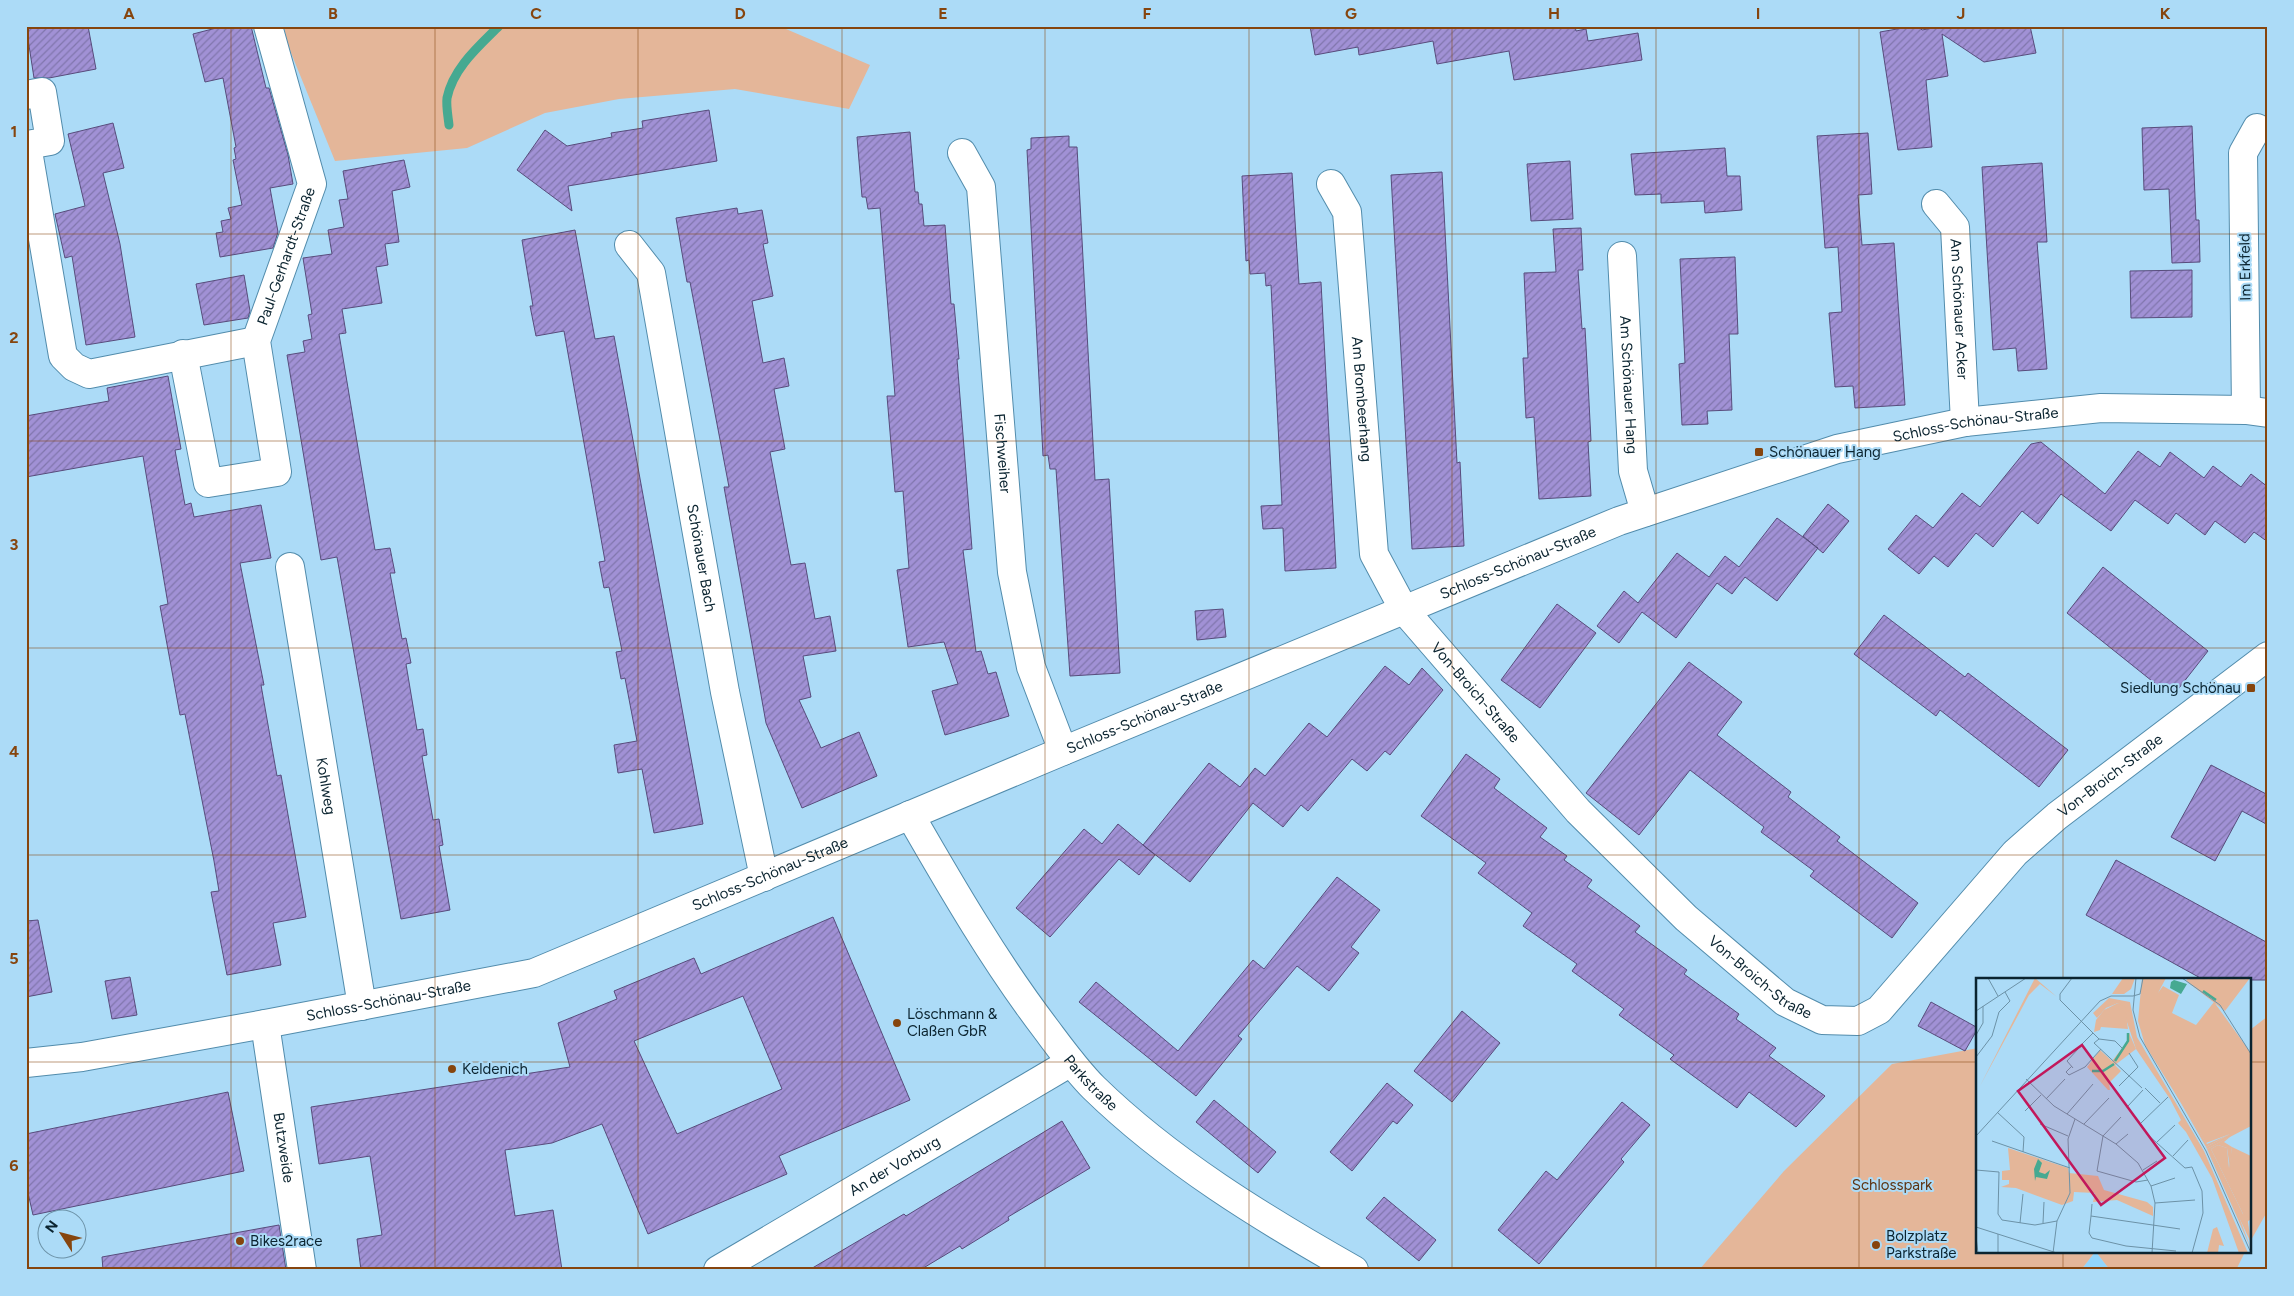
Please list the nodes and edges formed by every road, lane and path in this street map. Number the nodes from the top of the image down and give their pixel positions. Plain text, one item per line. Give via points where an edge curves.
1 (268, 26) edge
2 (26, 94) edge
3 (2258, 128) dead end
4 (27, 145) edge
5 (962, 154) dead end
6 (1331, 184) dead end
7 (1936, 204) dead end
8 (629, 245) dead end
9 (1622, 256) dead end
10 (256, 341) junction
11 (183, 354) junction
12 (2257, 411) edge
13 (1965, 422) junction
14 (1645, 512) junction
15 (290, 567) dead end
16 (1404, 610) junction
17 (2268, 656) edge
18 (1062, 751) junction
19 (910, 815) junction
20 (764, 877) junction
21 (362, 1006) junction
22 (265, 1024) junction
23 (1071, 1062) junction
24 (26, 1063) edge
25 (302, 1270) edge
26 (718, 1270) edge
27 (1354, 1270) edge

1 - 10 street, Paul-Gerhardt-Straße via 312,184
2 - 4 street, Paul-Gerhardt-Straße via 42,92 50,140
3 - 12 street, Im Erkfeld via 2244,153
4 - 11 street, Paul-Gerhardt-Straße via 63,356 74,367 89,374
5 - 18 street, Fischweiher via 980,187 1012,572 1031,667
6 - 16 street, Am Brombeerhang via 1347,212 1374,554
7 - 13 street, Am Schönauer Acker via 1955,227
8 - 20 street, Schönauer Bach via 652,273 725,692
9 - 14 street, Am Schönauer Hang via 1633,471
10 - 11 street, Paul-Gerhardt-Straße
10 - 11 street, Paul-Gerhardt-Straße via 276,472 208,483
12 - 13 street, Schloss-Schönau-Straße via 2101,408
13 - 14 street, Schloss-Schönau-Straße via 1837,449
14 - 16 street, Schloss-Schönau-Straße
15 - 21 street, Kohlweg
16 - 17 street, Von-Broich-Straße via 1578,811 1666,898 1785,1002 1822,1020 1858,1022 1879,1010 2015,853 2057,816
16 - 18 street, Schloss-Schönau-Straße
18 - 19 street, Schloss-Schönau-Straße
19 - 20 street, Schloss-Schönau-Straße
19 - 23 street, Parkstraße via 982,936
20 - 21 street, Schloss-Schönau-Straße via 534,973
21 - 22 street, Schloss-Schönau-Straße
22 - 24 street, Schloss-Schönau-Straße via 82,1057
22 - 25 street, Butzweide
23 - 26 street, An der Vorburg
23 - 27 street, Parkstraße via 1102,1095 1187,1166 1247,1207

